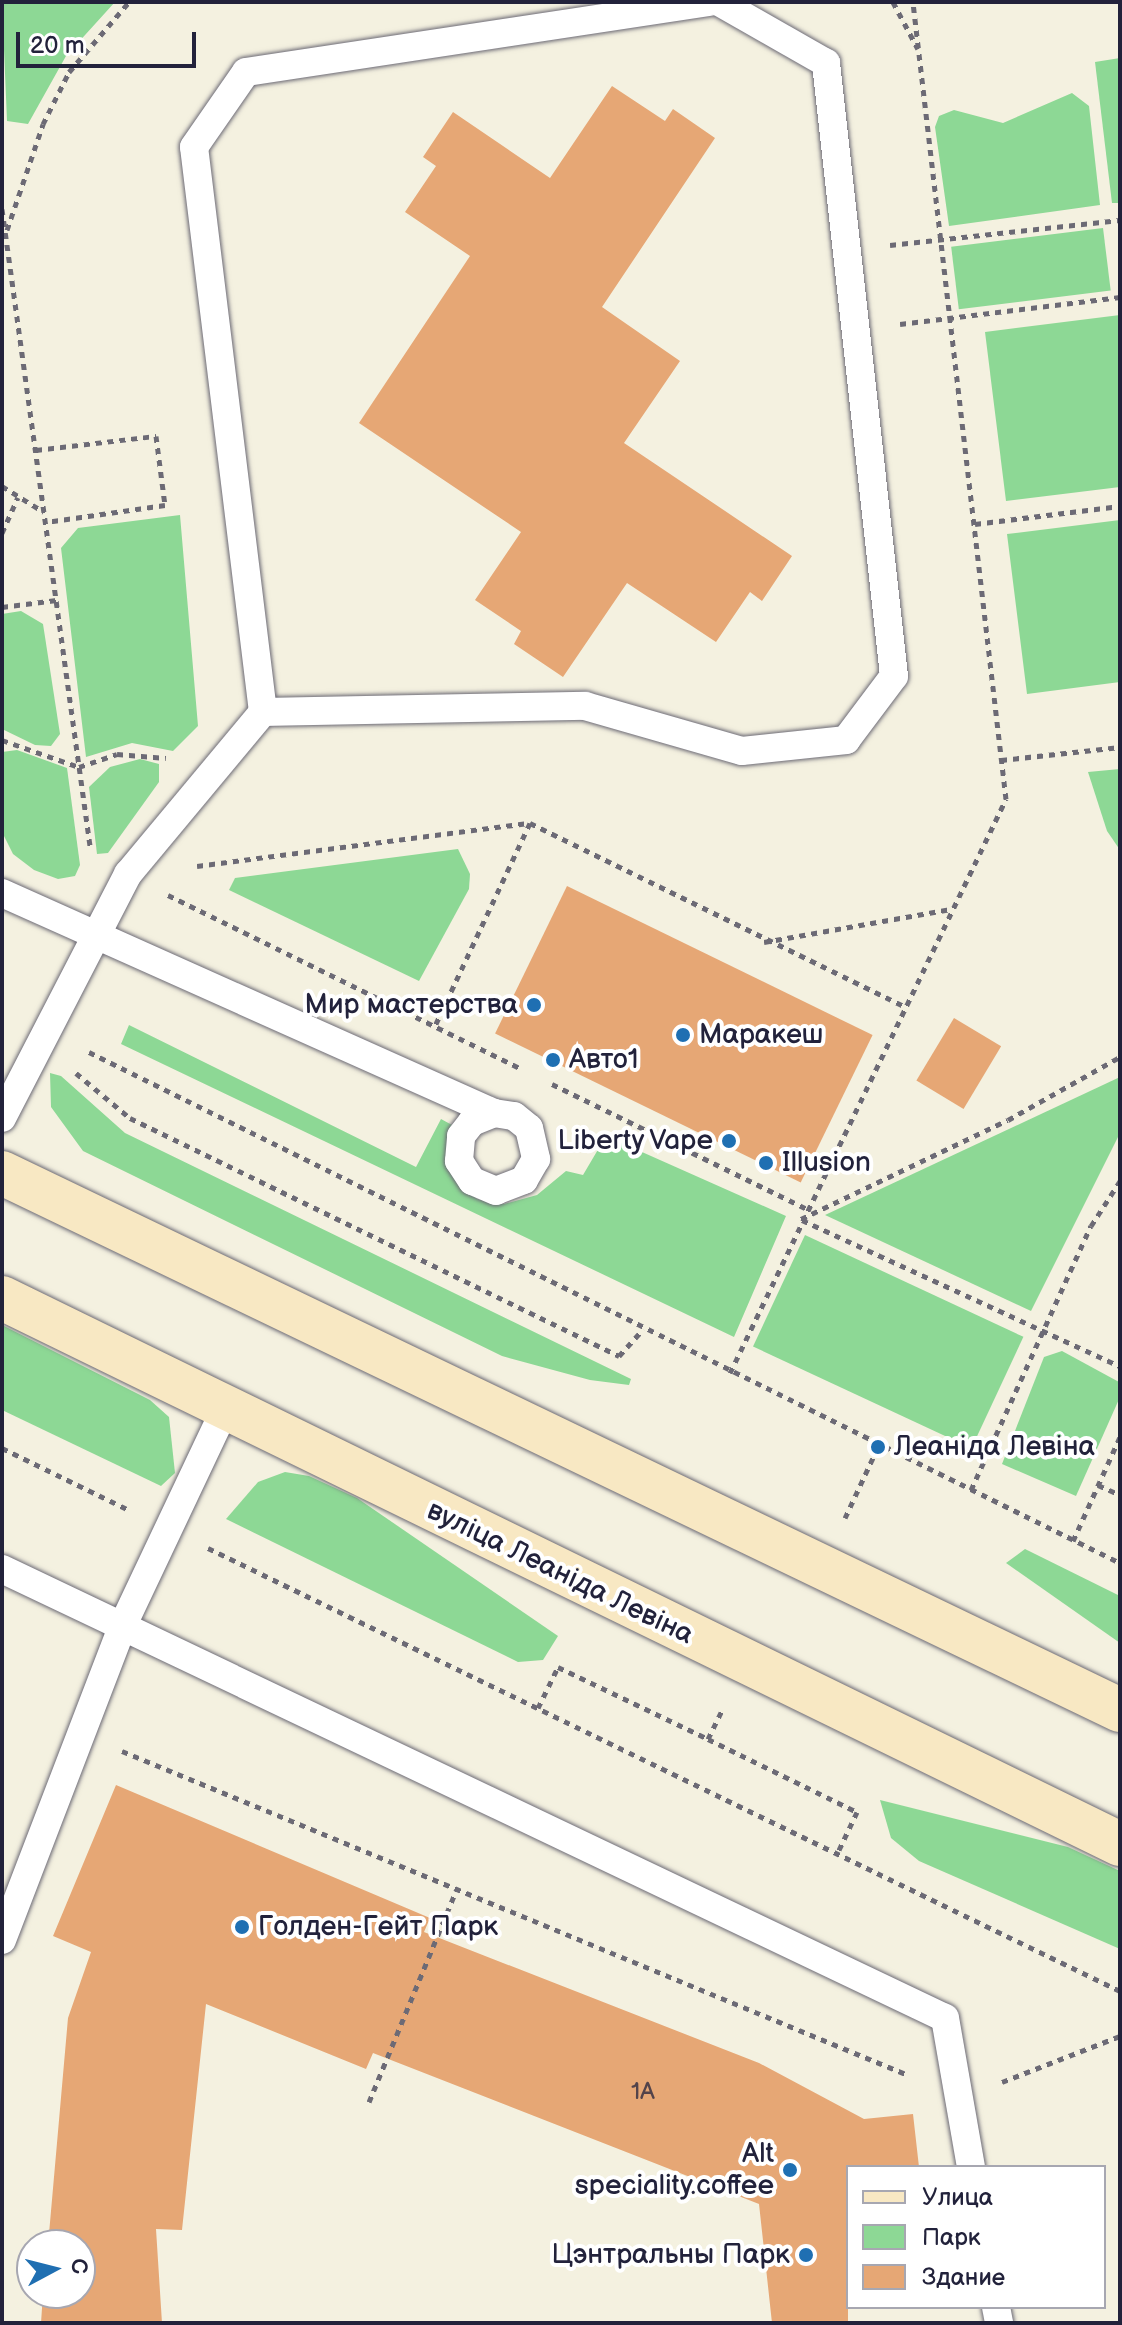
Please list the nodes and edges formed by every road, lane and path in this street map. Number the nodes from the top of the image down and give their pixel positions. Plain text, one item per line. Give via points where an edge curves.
1 (129, 2) edge
2 (709, 2) edge
3 (719, 2) edge
4 (893, 2) edge
5 (913, 2) edge
6 (921, 54) junction
7 (2, 209) edge
8 (1120, 220) edge
9 (4, 235) edge
10 (942, 239) junction
11 (875, 247) dead end
12 (1120, 297) edge
13 (952, 318) junction
14 (884, 326) dead end
15 (36, 450) junction
16 (2, 486) edge
17 (18, 497) junction
18 (1120, 506) edge
19 (44, 512) junction
20 (46, 522) junction
21 (975, 524) junction
22 (2, 533) edge
23 (57, 600) junction
24 (2, 607) edge
25 (263, 712) junction
26 (2, 740) edge
27 (1120, 747) edge
28 (169, 759) dead end
29 (1001, 760) junction
30 (79, 767) junction
31 (530, 823) junction
32 (128, 874) junction
33 (2, 893) edge
34 (952, 909) junction
35 (93, 934) junction
36 (764, 942) junction
37 (906, 1007) junction
38 (435, 1026) junction
39 (41, 1042) junction
40 (1120, 1057) edge
41 (535, 1075) dead end
42 (549, 1082) dead end
43 (494, 1113) dead end
44 (2, 1118) edge
45 (2, 1173) edge
46 (1120, 1181) edge
47 (807, 1209) junction
48 (801, 1219) junction
49 (2, 1298) edge
50 (643, 1329) junction
51 (1041, 1331) junction
52 (1120, 1366) edge
53 (730, 1373) junction
54 (224, 1411) junction
55 (1120, 1437) edge
56 (878, 1447) junction
57 (2, 1448) edge
58 (1098, 1485) junction
59 (971, 1490) junction
60 (1120, 1495) edge
61 (167, 1529) junction
62 (1073, 1541) junction
63 (1120, 1563) edge
64 (2, 1569) edge
65 (820, 1569) junction
66 (122, 1627) junction
67 (538, 1708) junction
68 (1120, 1710) edge
69 (80, 1733) junction
70 (1120, 1844) edge
71 (838, 1852) junction
72 (457, 1889) junction
73 (2, 1940) edge
74 (1120, 1991) edge
75 (1120, 2036) edge
76 (959, 2099) junction
77 (369, 2102) dead end
78 (971, 2165) edge

1 - 9 path via 103,25 69,72 43,124
2 - 25 lane via 246,72 194,147
3 - 25 lane via 826,63 894,676 846,740 742,751 585,706
4 - 6 path
5 - 6 path
6 - 10 path
7 - 9 path
8 - 10 path
9 - 15 path
10 - 11 path
10 - 13 path
12 - 13 path
13 - 14 path
13 - 21 path
15 - 19 path
15 - 20 path via 156,436 165,505
16 - 17 path
17 - 19 path
17 - 22 path
18 - 21 path
19 - 20 path
20 - 23 path
21 - 29 path
23 - 24 path
23 - 30 path
25 - 32 lane
26 - 30 path
27 - 29 path
28 - 30 path via 140,752
29 - 34 path via 1006,799
30 - 32 path via 90,878
31 - 32 path
31 - 36 path
31 - 38 path
32 - 35 lane
32 - 38 path
33 - 35 lane
34 - 36 path
34 - 37 path
35 - 39 lane
35 - 43 lane
36 - 37 path
37 - 47 path
38 - 41 path
39 - 44 lane
39 - 50 path
39 - 50 path via 130,1118 619,1356
40 - 48 path via 1008,1120
42 - 47 path
45 - 65 main road
46 - 51 path via 1091,1226
47 - 48 path
48 - 51 path
48 - 53 path
49 - 54 main road, вуліца Леаніда Левіна
50 - 53 path
51 - 52 path
51 - 59 path
53 - 56 path
54 - 61 lane
54 - 70 main road, вуліца Леаніда Левіна
55 - 58 path
56 - 59 path
56 - 65 path
57 - 61 path
58 - 60 path
58 - 62 path
59 - 62 path
61 - 66 lane
61 - 67 path
62 - 63 path
64 - 66 lane
65 - 68 main road
66 - 69 lane
66 - 76 lane via 945,2018
67 - 71 path
67 - 71 path via 558,1667 857,1812
69 - 72 path
69 - 73 lane
71 - 74 path
72 - 76 path via 927,2083 930,2106
72 - 77 path
75 - 76 path
76 - 78 lane

